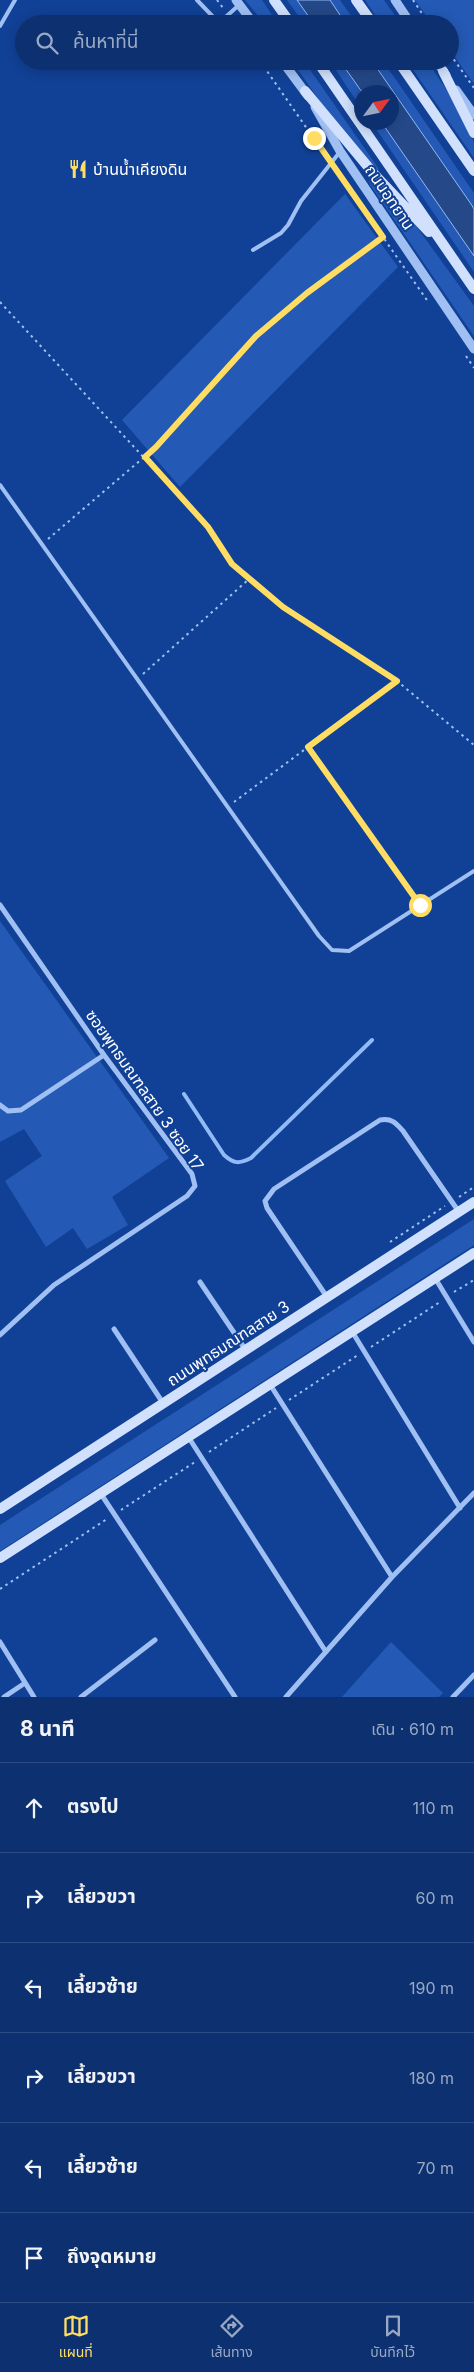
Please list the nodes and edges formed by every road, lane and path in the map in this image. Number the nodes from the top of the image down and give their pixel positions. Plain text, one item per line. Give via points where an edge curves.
1 (15, 0) edge
2 (197, 0) edge
3 (274, 0) edge
4 (356, 0) edge
5 (395, 0) edge
6 (413, 0) edge
7 (238, 2) edge
8 (212, 15) edge
9 (227, 15) edge
10 (247, 15) edge
11 (285, 15) edge
12 (366, 15) edge
13 (405, 15) edge
14 (423, 15) edge
15 (0, 26) edge
16 (459, 67) edge
17 (266, 70) edge
18 (289, 70) edge
19 (323, 70) edge
20 (404, 70) edge
21 (443, 71) joint
22 (474, 88) edge
23 (305, 91) junction
24 (474, 115) edge
25 (474, 134) edge
26 (340, 151) junction
27 (331, 163) junction
28 (474, 170) edge
29 (383, 237) junction
30 (253, 250) dead end
31 (452, 256) junction
32 (474, 289) edge
33 (0, 302) edge
34 (434, 310) dead end
35 (474, 349) edge
36 (463, 351) dead end
37 (474, 368) edge
38 (145, 457) junction
39 (0, 484) edge
40 (42, 544) junction
41 (249, 579) junction
42 (137, 679) junction
43 (397, 681) junction
44 (474, 745) edge
45 (308, 747) junction
46 (227, 807) junction
47 (474, 871) edge
48 (0, 905) edge
49 (420, 905) junction
50 (104, 1055) junction
51 (0, 1105) edge
52 (474, 1202) edge
53 (459, 1213) junction
54 (474, 1253) edge
55 (435, 1278) junction
56 (474, 1280) edge
57 (200, 1282) dead end
58 (327, 1297) junction
59 (446, 1298) junction
60 (114, 1329) dead end
61 (353, 1333) junction
62 (0, 1335) edge
63 (474, 1342) edge
64 (245, 1350) junction
65 (364, 1351) junction
66 (271, 1386) junction
67 (163, 1403) junction
68 (283, 1404) junction
69 (189, 1438) junction
70 (202, 1457) junction
71 (474, 1493) edge
72 (101, 1494) junction
73 (460, 1508) junction
74 (0, 1509) edge
75 (114, 1514) junction
76 (0, 1558) edge
77 (392, 1577) junction
78 (0, 1589) edge
79 (155, 1640) dead end
80 (0, 1642) edge
81 (326, 1652) junction
82 (474, 1675) edge
83 (25, 1683) junction
84 (4, 1697) edge
85 (34, 1697) edge
86 (81, 1697) edge
87 (235, 1697) edge
88 (286, 1697) edge
89 (453, 1697) edge

1 - 15 lane
2 - 8 lane
3 - 11 main road
4 - 12 main road
5 - 13 street
6 - 14 path
7 - 9 lane
7 - 10 street
16 - 22 path
17 - 27 path
18 - 23 street, ถนนอุทยาน
19 - 31 main road, ถนนอุทยาน
20 - 28 main road
21 - 24 street
21 - 25 main road
23 - 26 street, ถนนอุทยาน
23 - 31 main road via 374,174
26 - 27 lane
26 - 35 street, ถนนอุทยาน
27 - 29 path
27 - 30 lane via 281,233
29 - 34 path
29 - 38 path via 307,293 256,336
31 - 32 main road, ถนนอุทยาน
33 - 38 path
36 - 37 path
38 - 40 path
38 - 41 path via 208,527 232,564
39 - 40 lane
40 - 42 lane
41 - 42 path
41 - 43 path via 283,607
42 - 46 lane
43 - 44 path
43 - 45 path
45 - 46 path
45 - 49 path
46 - 49 lane via 318,936 332,950 349,951
47 - 49 lane
48 - 50 street, ซอยพุทธมณฑลสาย 3 ซอย 17
50 - 51 street via 21,1110 8,1111
50 - 62 street, ซอยพุทธมณฑลสาย 3 ซอย 17 via 192,1174 195,1186 187,1196 54,1285
52 - 53 main road, ถนนพุทธมณฑลสาย 3
53 - 58 main road, ถนนพุทธมณฑลสาย 3
53 - 58 street via 396,1122 388,1118 380,1120 274,1189 265,1201
54 - 55 main road
55 - 59 street
55 - 61 main road
56 - 59 path
57 - 64 street
58 - 64 main road, ถนนพุทธมณฑลสาย 3
59 - 63 street
59 - 65 path
60 - 67 street
61 - 65 street
61 - 66 main road
64 - 67 main road, ถนนพุทธมณฑลสาย 3
65 - 68 path
65 - 73 street
66 - 68 street
66 - 69 main road
67 - 74 main road, ถนนพุทธมณฑลสาย 3
68 - 70 path
68 - 77 street
69 - 70 street
69 - 72 main road
70 - 75 path
70 - 81 street
71 - 73 street
72 - 75 street
72 - 76 main road
73 - 77 street
75 - 78 path
75 - 87 street
77 - 81 street
79 - 86 street
80 - 83 street
81 - 88 street
82 - 89 street
83 - 84 street
83 - 85 street

